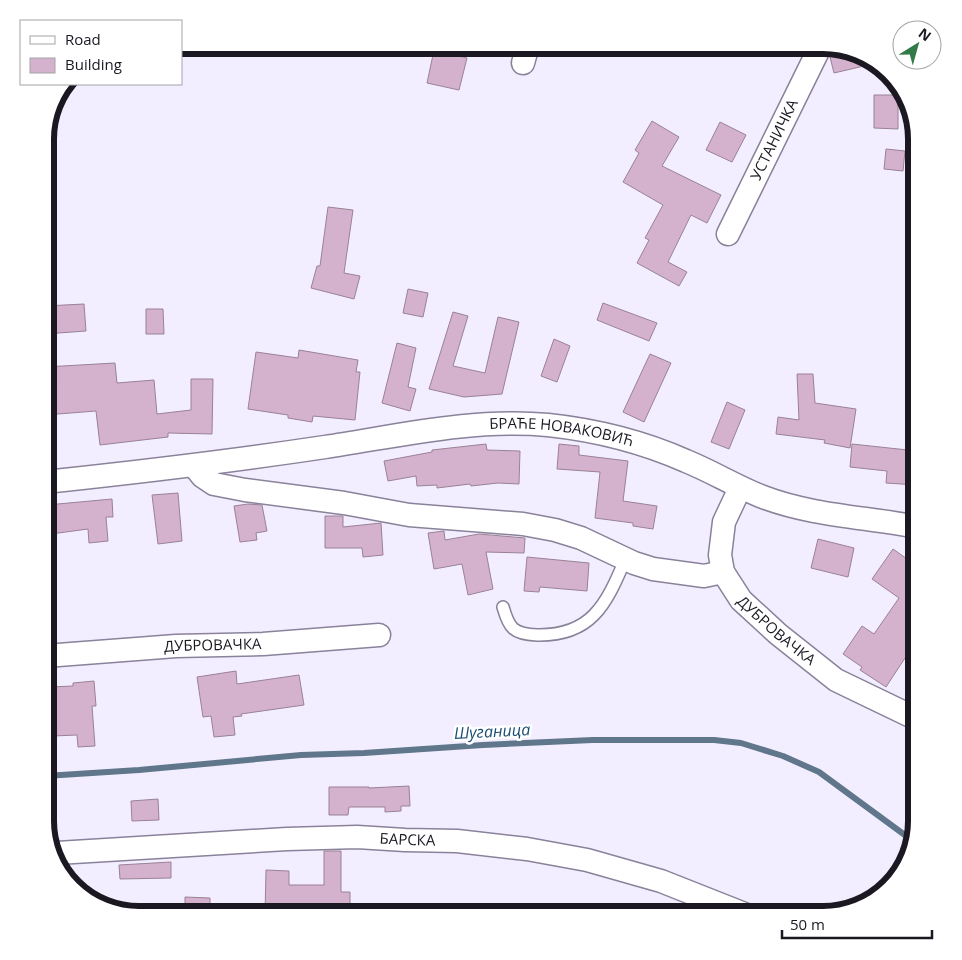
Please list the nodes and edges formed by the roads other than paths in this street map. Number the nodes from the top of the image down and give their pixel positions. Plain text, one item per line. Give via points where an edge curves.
1 (816, 54) edge
2 (728, 234) dead end
3 (194, 466) junction
4 (54, 481) edge
5 (740, 488) junction
6 (908, 525) edge
7 (625, 560) junction
8 (723, 572) junction
9 (503, 607) dead end
10 (379, 635) dead end
11 (54, 655) edge
12 (908, 715) edge
13 (60, 853) edge
14 (724, 906) edge

1 - 2 street, УСТАНИЧКА
3 - 4 street, БРАЋЕ НОВАКОВИЋ
3 - 5 street, БРАЋЕ НОВАКОВИЋ via 468,426 545,425 588,430 663,452
3 - 7 street via 214,484 245,490 409,515 523,524 555,530 581,538
5 - 6 street, БРАЋЕ НОВАКОВИЋ via 765,498 832,515
5 - 8 street, ДУБРОВАЧКА via 722,530 720,555
7 - 8 street via 694,575
7 - 9 lane via 598,611 573,630 554,635 523,635 508,623
8 - 12 street, ДУБРОВАЧКА via 746,605 836,680
10 - 11 street, ДУБРОВАЧКА
13 - 14 street, БАРСКА via 287,839 357,837 456,841 587,860 661,882

